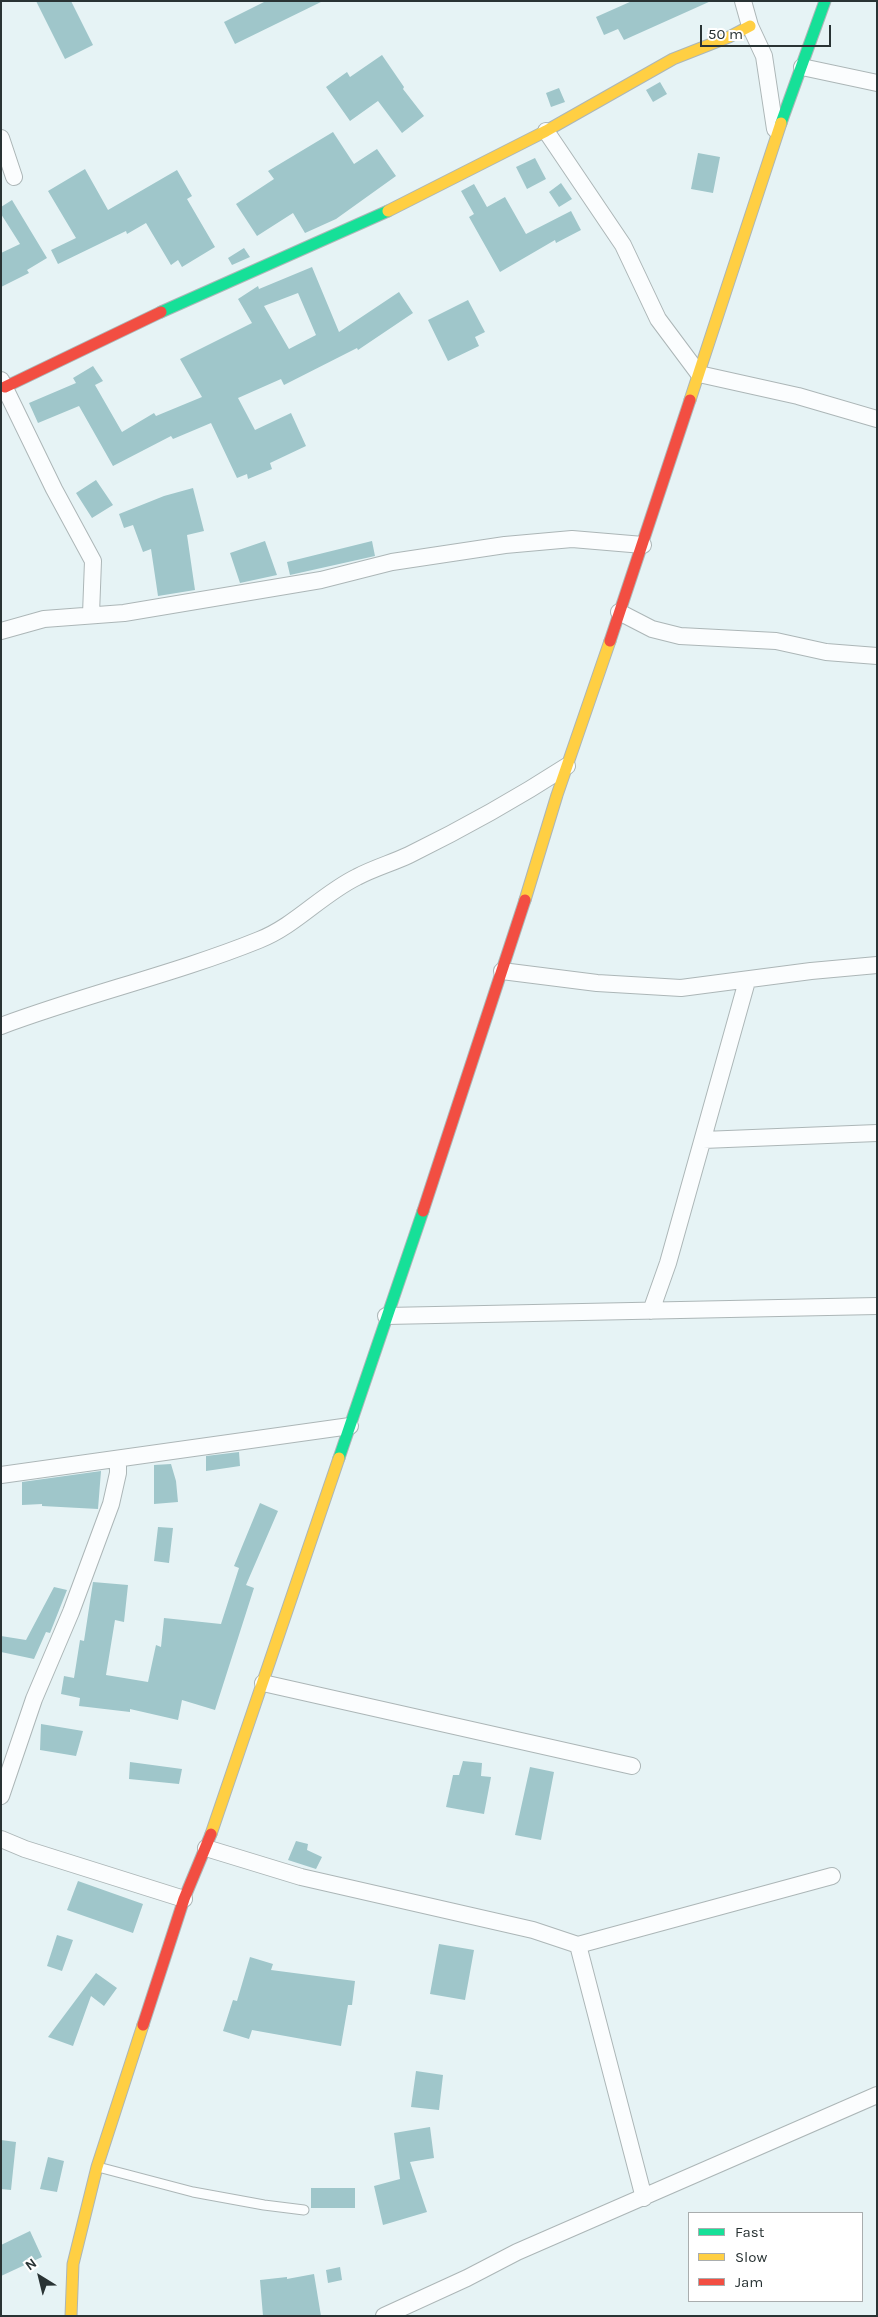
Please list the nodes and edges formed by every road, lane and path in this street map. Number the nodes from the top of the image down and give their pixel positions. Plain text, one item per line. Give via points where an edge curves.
1 (743, 1) edge
2 (825, 1) edge
3 (750, 26) junction
4 (802, 66) junction
5 (877, 83) edge
6 (546, 131) junction
7 (776, 136) junction
8 (1, 138) edge
9 (14, 177) dead end
10 (698, 374) junction
11 (3, 383) edge
12 (877, 419) edge
13 (643, 545) junction
14 (619, 612) junction
15 (91, 614) junction
16 (1, 631) edge
17 (877, 656) edge
18 (567, 766) junction
19 (877, 965) edge
20 (502, 971) junction
21 (747, 981) junction
22 (1, 1026) edge
23 (877, 1133) edge
24 (703, 1140) junction
25 (877, 1306) edge
26 (651, 1311) junction
27 (386, 1316) junction
28 (350, 1426) junction
29 (118, 1459) junction
30 (1, 1475) edge
31 (263, 1683) junction
32 (632, 1766) dead end
33 (1, 1796) edge
34 (1, 1839) edge
35 (206, 1848) junction
36 (832, 1876) dead end
37 (184, 1899) junction
38 (578, 1945) junction
39 (877, 2095) edge
40 (98, 2167) junction
41 (644, 2198) junction
42 (304, 2210) dead end
43 (71, 2316) edge
44 (384, 2316) edge

1 - 3 street
2 - 4 street
3 - 6 street via 674,59
3 - 7 street via 764,56
4 - 5 street
4 - 7 street
6 - 10 street via 623,245 658,318
6 - 11 street via 409,202
7 - 10 street
8 - 9 street
10 - 12 street via 798,396
10 - 13 street
11 - 15 street via 54,489 94,561
13 - 14 street
13 - 15 street via 572,539 506,545 392,562 321,580 124,613
14 - 17 street via 652,630 680,636 776,641 826,652
14 - 18 street
15 - 16 street via 44,619
18 - 20 street
18 - 22 street via 474,822 357,877 260,940 56,1005
19 - 21 street
20 - 21 street via 597,983 681,988
20 - 27 street
21 - 24 street
23 - 24 street
24 - 26 street
25 - 26 street
26 - 27 street
27 - 28 street
28 - 29 street
28 - 31 street
29 - 30 street
29 - 33 street via 111,1504 34,1699
31 - 32 street
31 - 35 street
34 - 37 street via 25,1850
35 - 37 street
35 - 38 street via 301,1877 533,1930
36 - 38 street
37 - 40 street
38 - 41 street
39 - 41 street
40 - 42 lane via 193,2192
40 - 43 street via 73,2264
41 - 44 street via 517,2252

